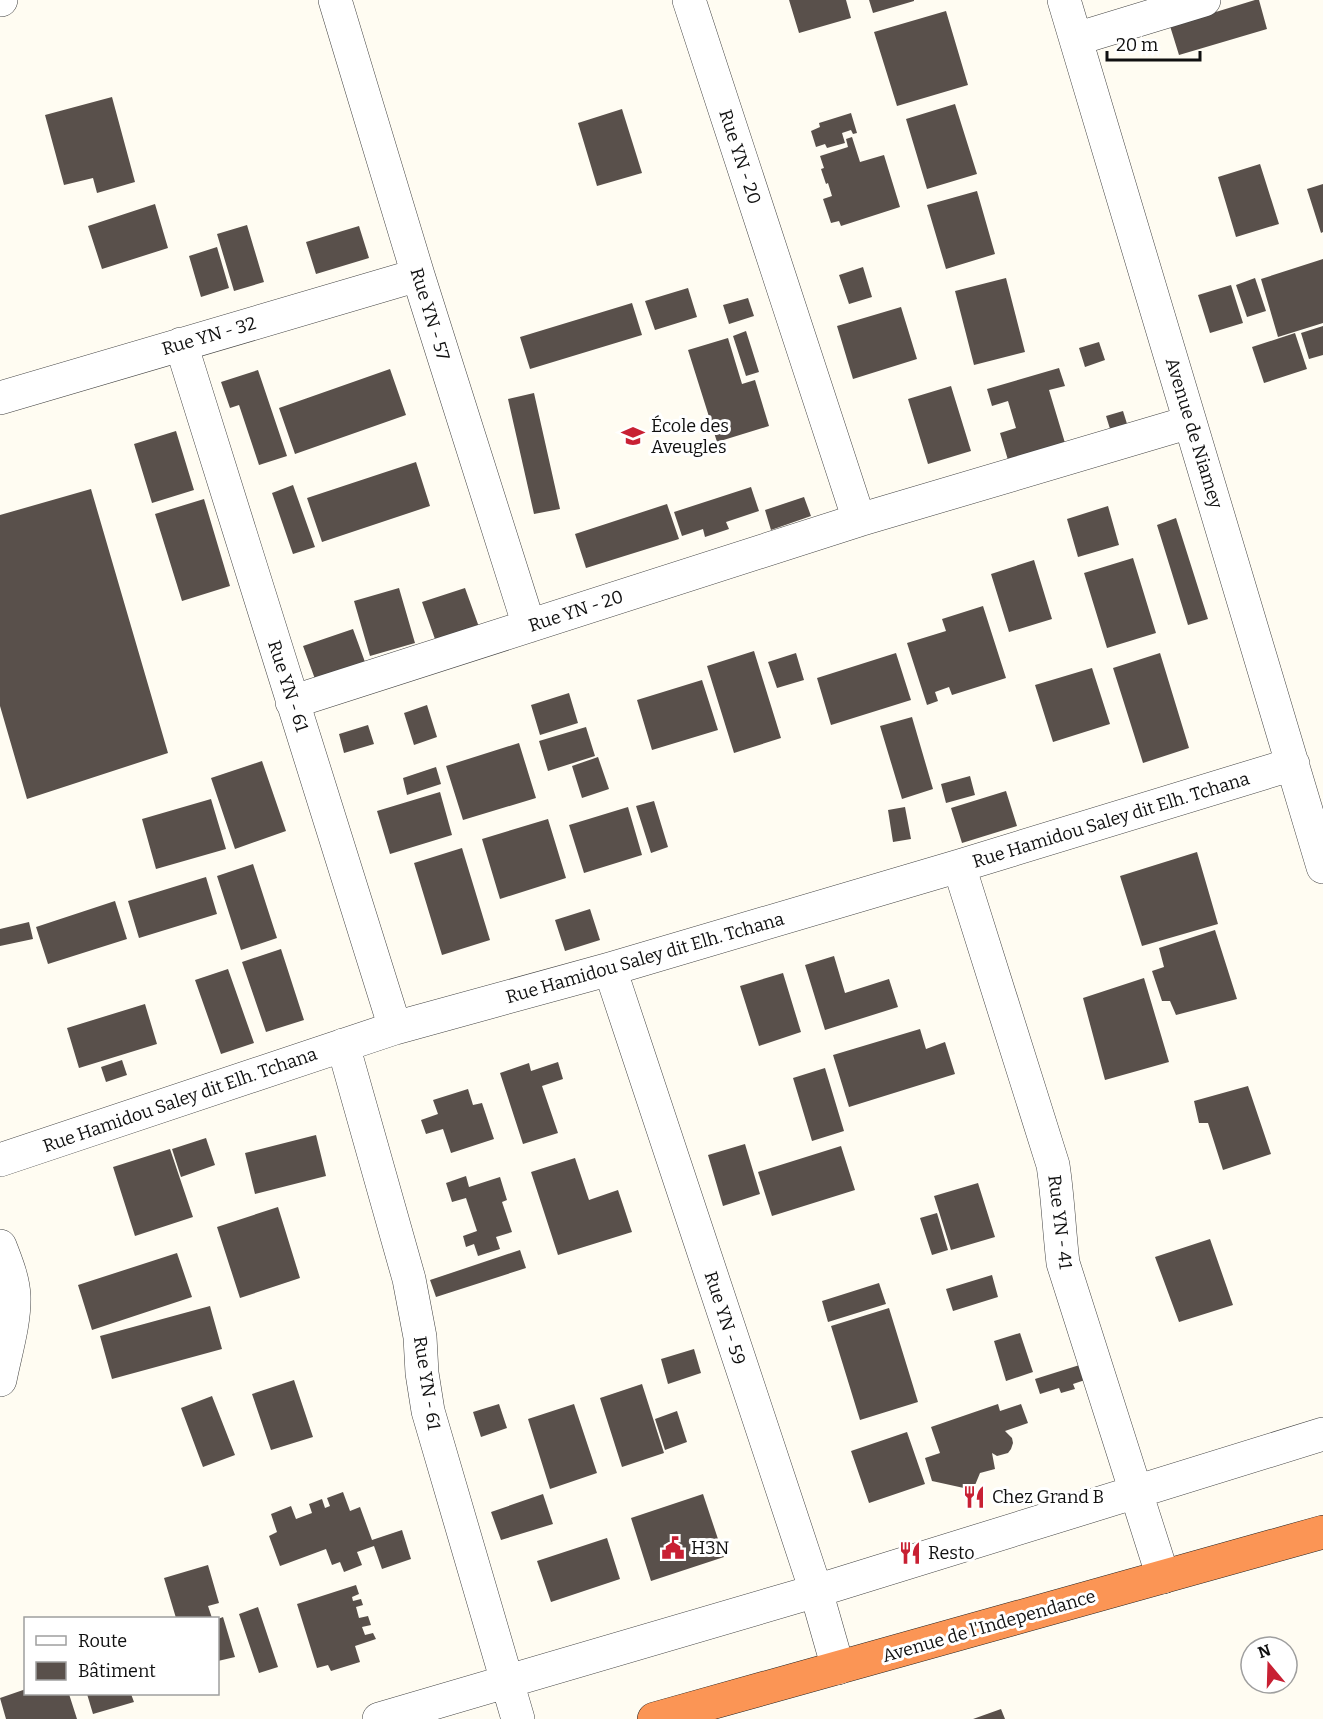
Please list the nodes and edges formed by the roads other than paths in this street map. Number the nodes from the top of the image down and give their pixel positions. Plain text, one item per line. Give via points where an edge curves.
1 (335, 0) edge
2 (689, 0) edge
3 (1064, 0) edge
4 (1204, 0) edge
5 (1076, 39) junction
6 (418, 275) junction
7 (181, 344) junction
8 (0, 398) edge
9 (1190, 422) junction
10 (859, 520) junction
11 (529, 626) junction
12 (292, 702) junction
13 (1304, 773) edge
14 (959, 866) junction
15 (1323, 867) edge
16 (610, 969) junction
17 (395, 1028) junction
18 (343, 1045) junction
19 (0, 1160) edge
20 (0, 1246) edge
21 (0, 1380) edge
22 (1323, 1434) edge
23 (1137, 1491) junction
24 (1323, 1532) edge
25 (1163, 1577) junction
26 (816, 1591) junction
27 (838, 1668) junction
28 (506, 1680) junction
29 (379, 1719) edge
30 (518, 1719) edge
31 (654, 1719) edge

1 - 6 street, Rue YN - 57
2 - 10 street, Rue YN - 20
3 - 5 street, Avenue de Niamey
4 - 5 street
5 - 9 street, Avenue de Niamey
6 - 7 street, Rue YN - 32
6 - 11 street, Rue YN - 57
7 - 8 street, Rue YN - 32
7 - 12 street, Rue YN - 61
9 - 10 street, Rue YN - 20
9 - 13 street, Avenue de Niamey
10 - 11 street, Rue YN - 20
11 - 12 street, Rue YN - 20
12 - 17 street, Rue YN - 61
13 - 14 street, Rue Hamidou Saley dit Elh. Tchana
13 - 15 street, Avenue de Niamey
14 - 16 street, Rue Hamidou Saley dit Elh. Tchana
14 - 23 street, Rue YN - 41 via 1053,1165 1063,1263
16 - 17 street, Rue Hamidou Saley dit Elh. Tchana
16 - 26 street, Rue YN - 59
17 - 18 street, Rue Hamidou Saley dit Elh. Tchana
18 - 19 street, Rue Hamidou Saley dit Elh. Tchana
18 - 28 street, Rue YN - 61 via 409,1279 428,1411
20 - 21 street via 11,1274 14,1296
22 - 23 street
23 - 25 street, Rue YN - 41
23 - 26 street
24 - 25 highway, Avenue de l'Independance
25 - 27 highway, Avenue de l'Independance
26 - 27 street, Rue YN - 59
26 - 28 street
27 - 31 highway, Avenue de l'Independance
28 - 29 street
28 - 30 street, Rue YN - 61

